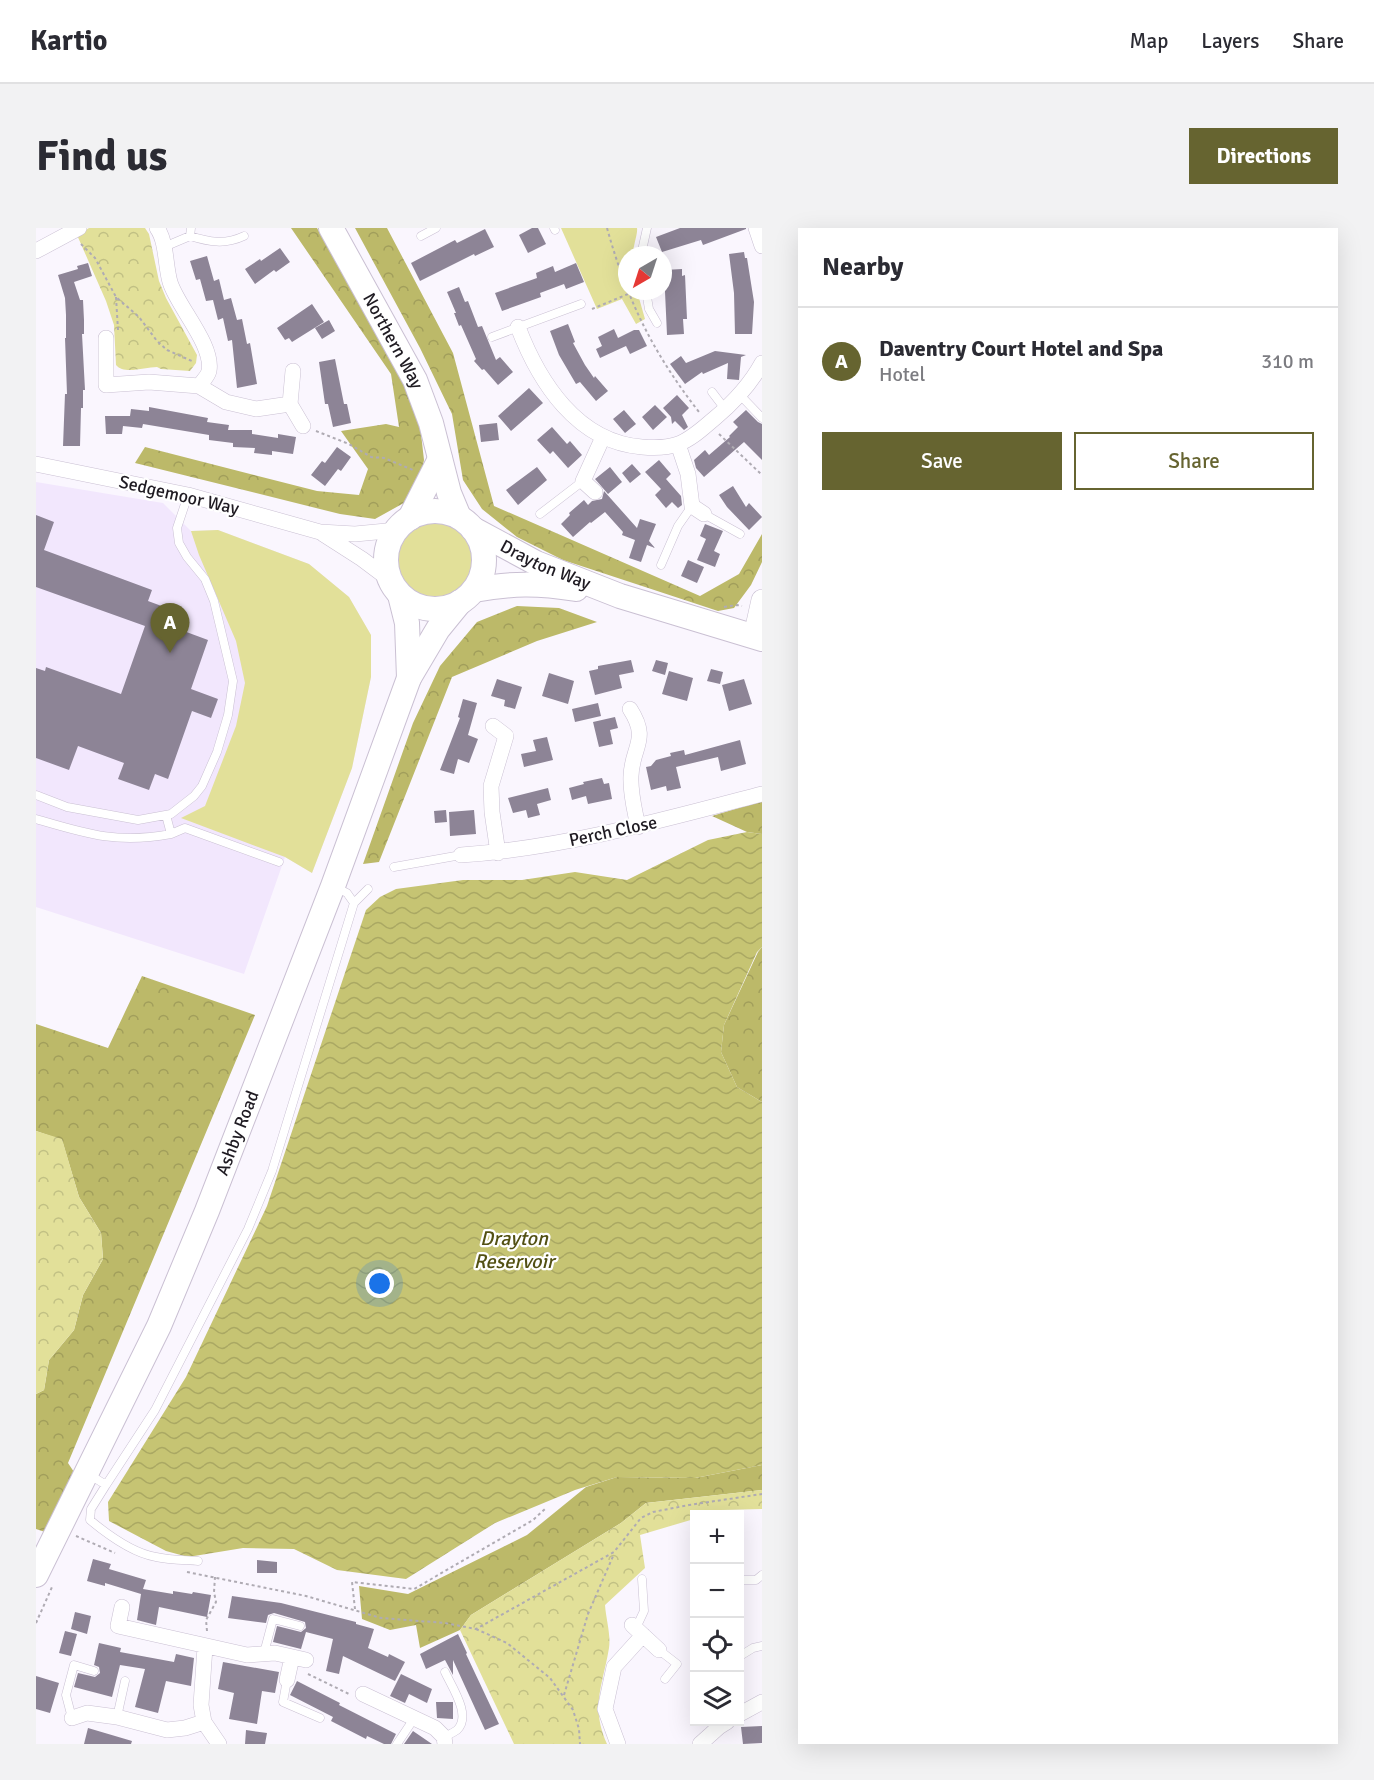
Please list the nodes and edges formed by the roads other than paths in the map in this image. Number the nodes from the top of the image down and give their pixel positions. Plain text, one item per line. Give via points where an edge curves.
1 (157, 228) edge
2 (331, 228) edge
3 (436, 228) edge
4 (647, 228) edge
5 (756, 228) edge
6 (73, 232) edge
7 (191, 232) edge
8 (244, 236) dead end
9 (421, 236) dead end
10 (643, 246) edge
11 (762, 246) edge
12 (164, 247) junction
13 (36, 251) edge
14 (648, 300) edge
15 (581, 304) dead end
16 (657, 322) dead end
17 (518, 327) junction
18 (492, 337) dead end
19 (106, 343) road end
20 (762, 363) edge
21 (293, 371) dead end
22 (199, 386) junction
23 (712, 392) dead end
24 (740, 395) junction
25 (290, 404) junction
26 (725, 409) junction
27 (762, 418) edge
28 (303, 426) road end
29 (603, 437) junction
30 (678, 444) junction
31 (440, 459) junction
32 (36, 464) edge
33 (583, 481) junction
34 (595, 492) dead end
35 (188, 495) junction
36 (698, 510) junction
37 (540, 514) dead end
38 (466, 523) junction
39 (403, 524) junction
40 (320, 532) junction
41 (740, 534) dead end
42 (661, 565) dead end
43 (395, 587) junction
44 (467, 596) junction
45 (620, 596) junction
46 (761, 606) edge
47 (758, 638) edge
48 (409, 678) junction
49 (630, 709) dead end
50 (493, 726) dead end
51 (762, 794) edge
52 (36, 795) edge
53 (166, 815) junction
54 (36, 819) edge
55 (638, 827) junction
56 (171, 834) junction
57 (498, 853) junction
58 (461, 855) joint
59 (279, 862) dead end
60 (394, 867) dead end
61 (333, 886) junction
62 (368, 889) dead end
63 (354, 903) junction
64 (96, 1479) junction
65 (198, 1561) dead end
66 (36, 1575) edge
67 (762, 1575) edge
68 (642, 1578) dead end
69 (744, 1580) edge
70 (122, 1607) dead end
71 (300, 1626) dead end
72 (637, 1629) junction
73 (762, 1646) edge
74 (208, 1647) junction
75 (659, 1650) joint
76 (264, 1653) junction
77 (744, 1654) edge
78 (94, 1671) dead end
79 (445, 1672) dead end
80 (664, 1678) dead end
81 (287, 1680) joint
82 (125, 1681) dead end
83 (363, 1694) road end
84 (762, 1702) edge
85 (744, 1712) edge
86 (117, 1717) junction
87 (415, 1717) junction
88 (72, 1718) joint
89 (320, 1718) dead end
90 (204, 1722) junction
91 (721, 1726) edge
92 (444, 1741) edge
93 (219, 1744) edge
94 (397, 1744) edge
95 (618, 1744) edge
96 (700, 1744) edge

1 - 12 street
2 - 31 main road, Northern Way via 415,380
3 - 9 lane
4 - 10 lane
5 - 11 street
6 - 13 street
7 - 8 lane via 219,243
7 - 12 lane
12 - 22 street via 170,284 201,336 208,360 209,372
14 - 16 lane
15 - 17 lane
17 - 18 lane
17 - 29 street via 536,367 557,399 575,418
19 - 22 street via 106,385 149,382
20 - 24 street
21 - 25 street
22 - 25 street via 226,402 256,409
23 - 26 lane
24 - 26 street
24 - 27 lane
25 - 28 street
26 - 30 street
29 - 30 street via 632,446 656,448
29 - 33 street
30 - 36 street
31 - 38 main road, Northern Way via 449,493
31 - 39 main road
32 - 35 street, Sedgemoor Way
33 - 34 street
33 - 37 lane
35 - 40 street, Sedgemoor Way
35 - 53 lane via 177,528 179,543 205,579 214,602 233,681 228,715 202,786 183,806
36 - 41 lane
36 - 42 lane via 678,526
38 - 39 main road via 443,512 426,512
38 - 44 main road via 481,543 484,559 482,575
38 - 45 main road, Drayton Way via 536,563
39 - 40 street, Sedgemoor Way via 356,534
39 - 43 main road via 388,545 386,562
40 - 43 street, Sedgemoor Way via 362,559
43 - 44 main road via 409,601 424,608 440,609
43 - 48 main road, Ashby Road via 407,623
44 - 45 main road, Drayton Way via 516,583
44 - 48 main road, Ashby Road via 438,629
45 - 47 main road, Drayton Way
46 - 47 street
48 - 61 main road, Ashby Road
49 - 55 street via 641,731 631,777
50 - 57 street via 506,736 491,786
51 - 55 street, Perch Close
52 - 53 lane via 67,807 120,818 138,820
53 - 56 lane
54 - 56 lane via 93,836
55 - 57 street, Perch Close
56 - 59 lane via 185,828
57 - 58 street, Perch Close
58 - 60 lane
61 - 63 lane via 347,893
61 - 64 main road, Ashby Road via 207,1210
62 - 63 lane
63 - 64 lane via 272,1171 248,1229 155,1410
64 - 65 lane via 90,1520 101,1529 154,1557
64 - 66 main road, Ashby Road
67 - 69 lane via 756,1580
68 - 72 lane via 644,1611
70 - 74 street via 118,1626
71 - 76 lane via 273,1619
72 - 75 street
72 - 95 street via 614,1667 605,1709
73 - 77 lane
74 - 76 street via 247,1655
74 - 90 street via 201,1705
75 - 80 lane via 676,1664
76 - 81 street via 299,1659
78 - 88 lane via 74,1665 66,1695
79 - 92 lane via 462,1709 463,1721
81 - 89 lane via 283,1702
82 - 86 lane
83 - 87 street
84 - 85 street
86 - 88 street via 87,1713
86 - 90 street via 167,1730
87 - 92 street via 435,1728
87 - 94 lane
90 - 93 street
91 - 96 street

